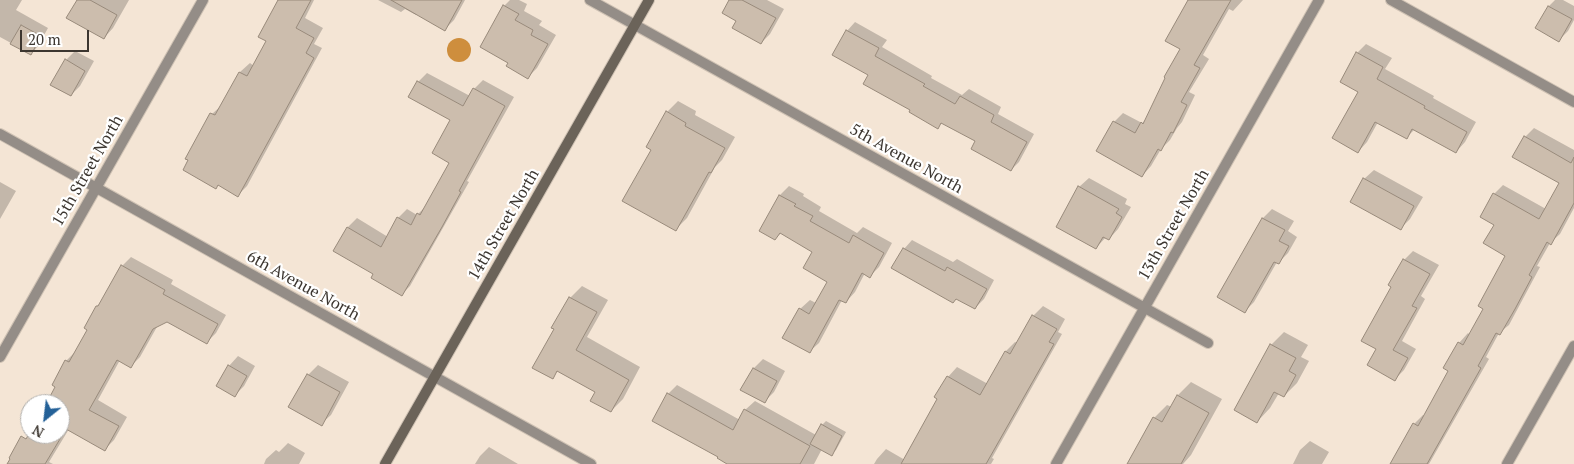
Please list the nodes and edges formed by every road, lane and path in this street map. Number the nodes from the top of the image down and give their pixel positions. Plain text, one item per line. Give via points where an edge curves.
1 (203, 0) edge
2 (590, 0) edge
3 (649, 0) edge
4 (1319, 0) edge
5 (1391, 0) edge
6 (635, 25) junction
7 (1574, 102) edge
8 (0, 134) edge
9 (96, 187) junction
10 (1144, 308) junction
11 (1208, 344) dead end
12 (1574, 346) edge
13 (0, 357) edge
14 (434, 376) junction
15 (384, 464) edge
16 (591, 464) edge
17 (1056, 464) edge
18 (1507, 464) edge

1 - 9 street, 15th Street North
2 - 6 street, 5th Avenue North
3 - 6 street, 14th Street North
4 - 10 street, 13th Street North
5 - 7 street
6 - 10 street, 5th Avenue North
6 - 14 street, 14th Street North
8 - 9 street, 6th Avenue North
9 - 13 street, 15th Street North
9 - 14 street, 6th Avenue North
10 - 11 street, 5th Avenue North
10 - 17 street, 13th Street North
12 - 18 street
14 - 15 street, 14th Street North
14 - 16 street, 6th Avenue North

